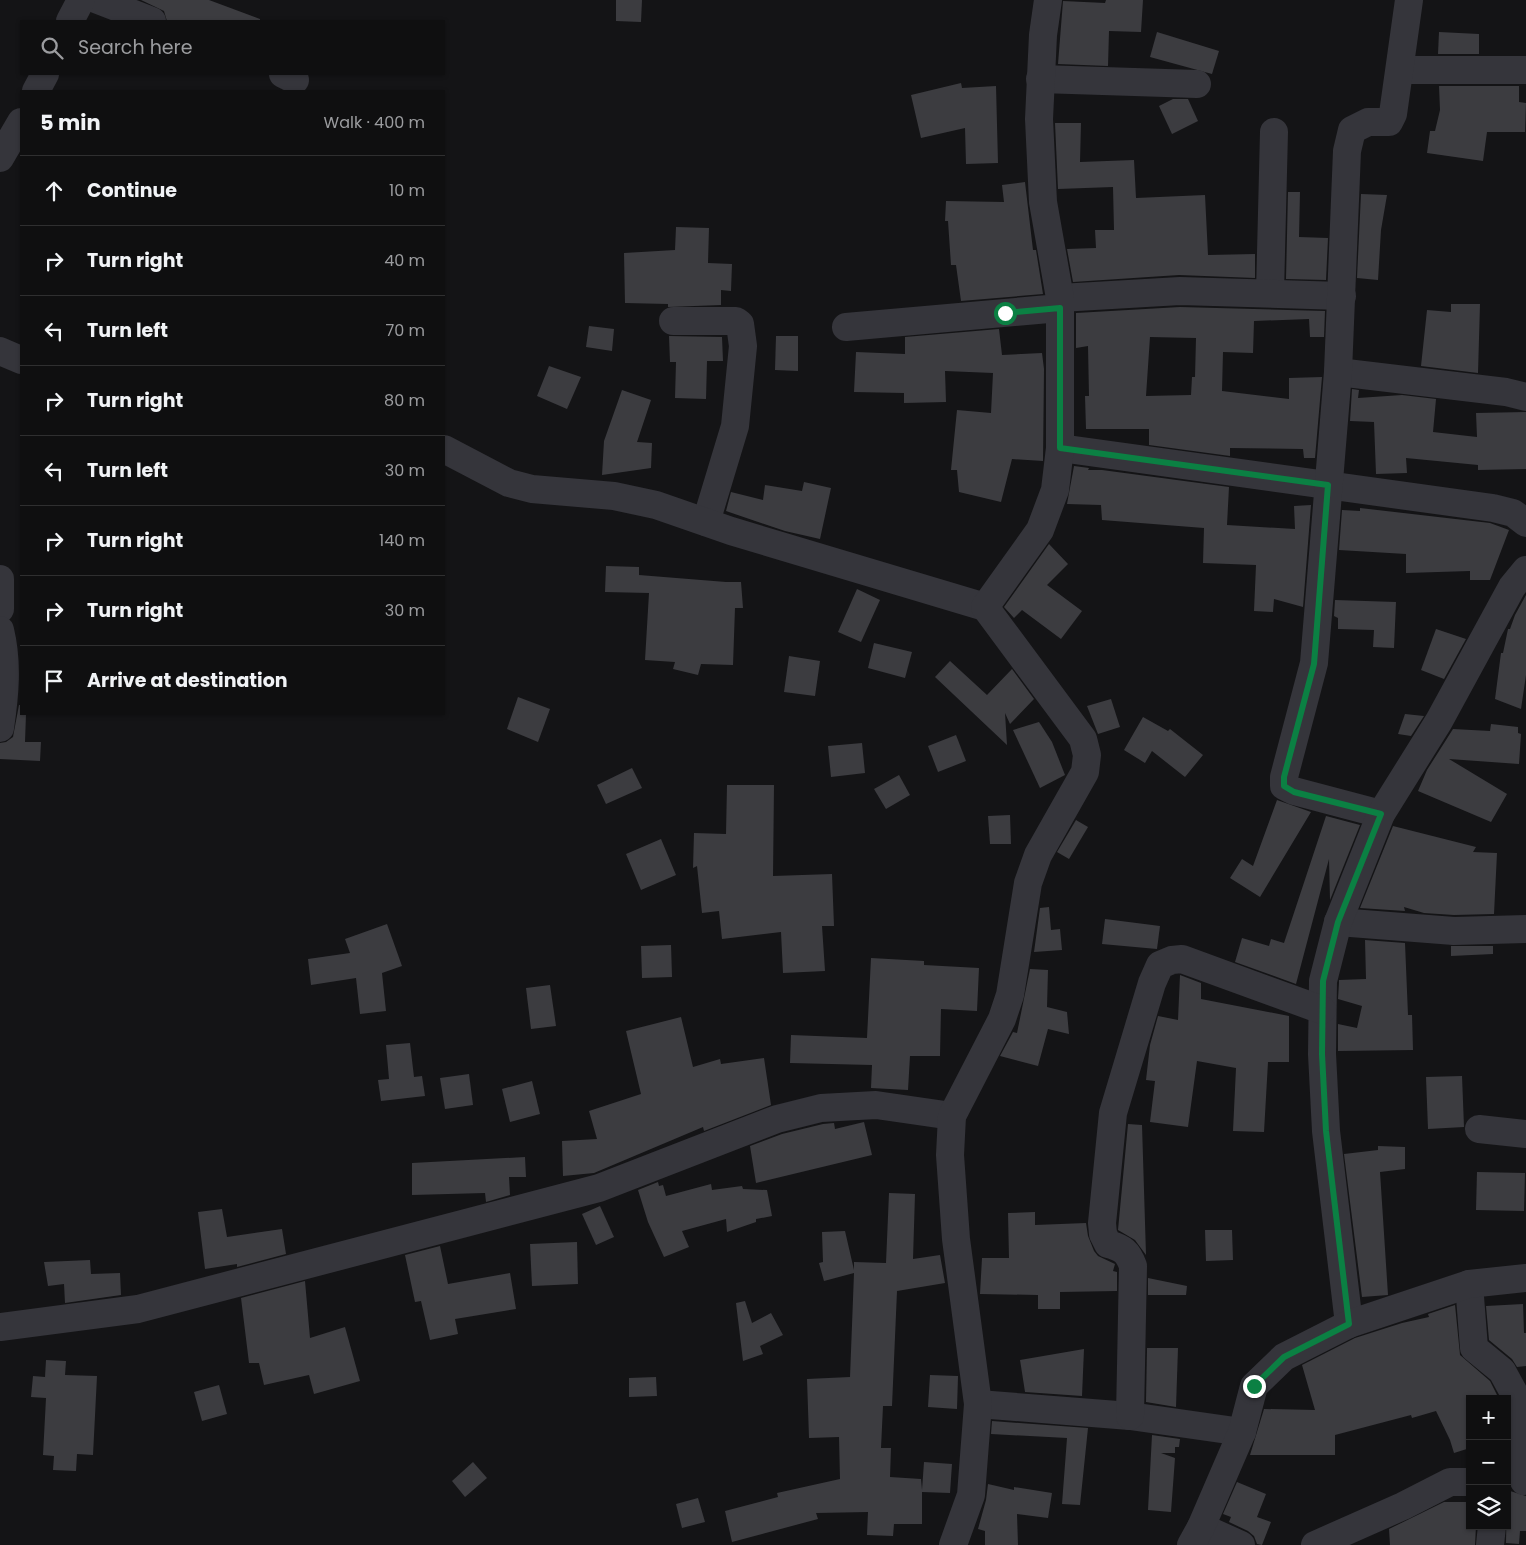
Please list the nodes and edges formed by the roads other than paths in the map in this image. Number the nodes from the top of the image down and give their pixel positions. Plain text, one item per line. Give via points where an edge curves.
1 (1048, 0) edge
2 (1409, 0) edge
3 (77, 6) edge
4 (147, 20) edge
5 (1400, 70) junction
6 (1526, 70) edge
7 (44, 75) edge
8 (1040, 79) junction
9 (1197, 84) dead end
10 (37, 90) edge
11 (14, 121) edge
12 (1274, 132) dead end
13 (0, 158) edge
14 (1270, 293) junction
15 (1342, 296) junction
16 (1060, 303) junction
17 (673, 321) dead end
18 (846, 327) dead end
19 (0, 351) edge
20 (20, 360) edge
21 (1338, 372) junction
22 (1526, 398) edge
23 (1060, 448) junction
24 (445, 450) edge
25 (1328, 485) junction
26 (706, 522) junction
27 (1526, 523) edge
28 (1526, 570) edge
29 (0, 579) edge
30 (985, 607) junction
31 (0, 609) edge
32 (0, 630) edge
33 (0, 728) edge
34 (1381, 814) junction
35 (1338, 922) junction
36 (1526, 929) edge
37 (1322, 1010) junction
38 (952, 1116) junction
39 (1478, 1129) dead end
40 (1526, 1134) edge
41 (1525, 1275) edge
42 (1469, 1284) junction
43 (1349, 1324) junction
44 (0, 1327) edge
45 (978, 1404) junction
46 (1130, 1416) junction
47 (1242, 1432) junction
48 (1466, 1482) edge
49 (1519, 1482) edge
50 (1492, 1530) edge
51 (1196, 1536) edge
52 (953, 1545) edge
53 (1241, 1545) edge
54 (1314, 1545) edge
55 (1490, 1545) edge

1 - 8 street
2 - 5 street
3 - 4 street
5 - 6 street
5 - 15 street via 1389,122 1368,122 1352,130 1347,151
7 - 10 street
8 - 9 street
8 - 16 street via 1043,202
11 - 13 street
12 - 14 street
14 - 15 street
14 - 16 street via 1180,292
15 - 21 street
16 - 18 street
16 - 23 street
17 - 26 street via 736,321 742,331 735,426
19 - 20 street
21 - 22 street via 1506,392
21 - 25 street
23 - 25 street
23 - 30 street via 1055,490 1040,530
24 - 26 street via 509,483 532,489 614,496 656,505
25 - 27 street via 1493,508 1513,513
25 - 34 street via 1314,664 1284,786 1294,792
26 - 30 street
28 - 34 street via 1512,587 1439,721
29 - 31 street
30 - 38 street via 1083,739 1087,755 1085,772 1075,794 1038,855 1028,883 1010,994 1002,1019
32 - 33 street via 5,649
34 - 35 street
35 - 36 street via 1454,930
35 - 37 street via 1323,981
37 - 43 street via 1326,1131
37 - 46 street via 1182,959 1160,965 1113,1112 1104,1187 1103,1234 1108,1244 1121,1247 1128,1254 1133,1266
38 - 44 street via 876,1105 821,1108 777,1119 599,1188 138,1309
38 - 45 street via 950,1155 956,1239
39 - 40 street
41 - 42 street
42 - 43 street
42 - 49 street via 1474,1348 1502,1371 1520,1404
43 - 47 street via 1284,1357 1271,1368 1254,1386
45 - 46 street
45 - 52 street via 971,1495
46 - 47 street
47 - 51 street
48 - 54 street via 1450,1482
50 - 55 street
51 - 53 street

